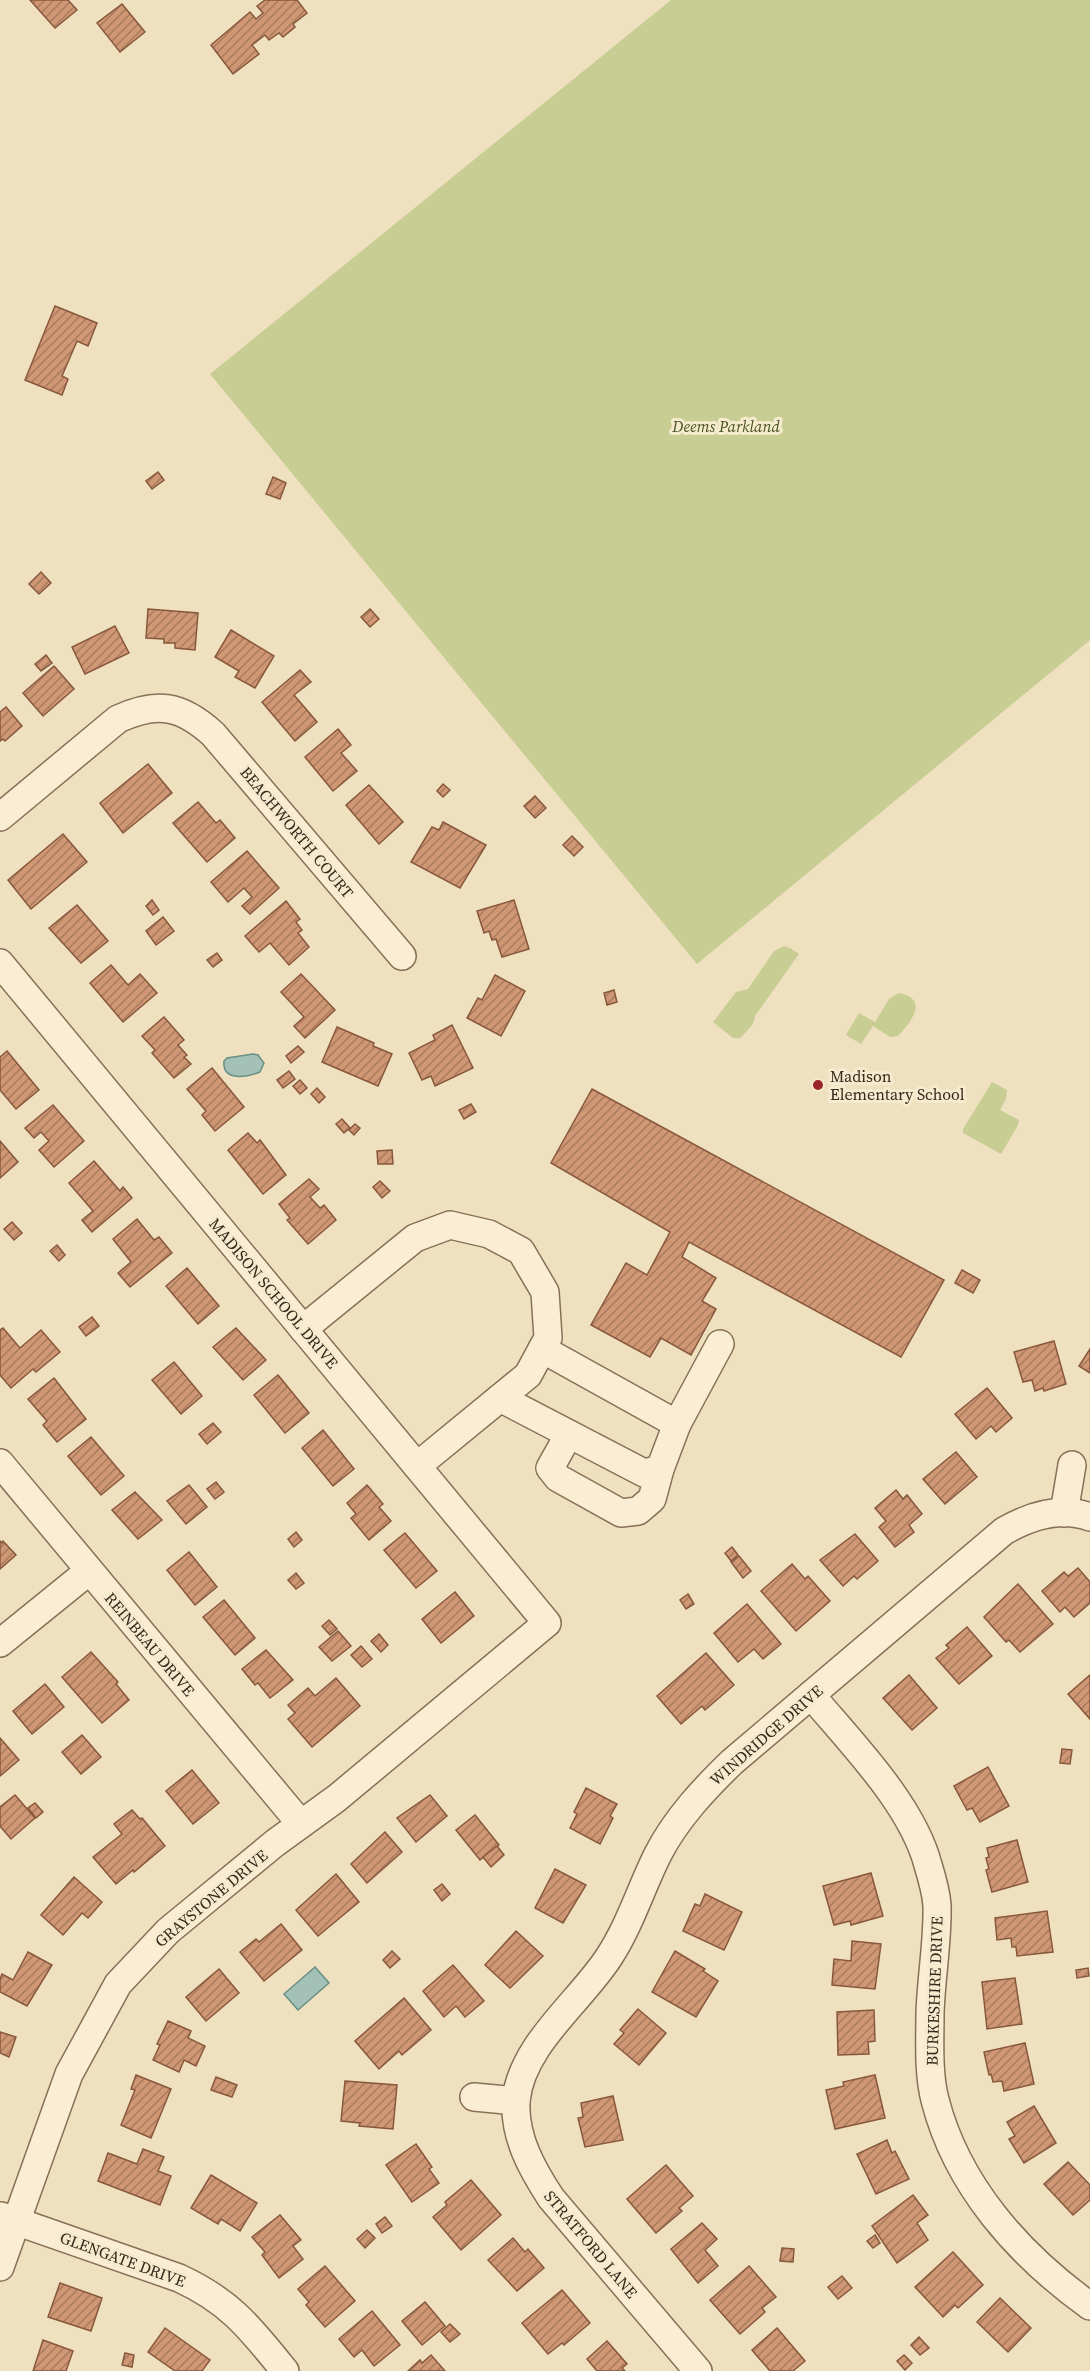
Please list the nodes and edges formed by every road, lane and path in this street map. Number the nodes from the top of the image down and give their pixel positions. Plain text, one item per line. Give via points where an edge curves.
1 (0, 818) edge
2 (402, 956) dead end
3 (0, 963) edge
4 (303, 1329) junction
5 (720, 1344) dead end
6 (542, 1349) junction
7 (500, 1398) junction
8 (677, 1424) junction
9 (569, 1434) junction
10 (0, 1463) edge
11 (1072, 1465) dead end
12 (417, 1466) junction
13 (660, 1468) junction
14 (1077, 1515) edge
15 (89, 1571) junction
16 (547, 1623) joint
17 (0, 1643) edge
18 (811, 1695) junction
19 (300, 1824) junction
20 (474, 2097) dead end
21 (516, 2101) junction
22 (8, 2219) edge
23 (0, 2267) edge
24 (1090, 2306) edge
25 (285, 2371) edge
26 (698, 2371) edge

1 - 2 street, BEACHWORTH COURT via 118,719 152,707 187,713 213,734
3 - 4 street, MADISON SCHOOL DRIVE
4 - 6 street via 415,1238 450,1225 489,1234 521,1251 545,1292 548,1338
4 - 12 street, MADISON SCHOOL DRIVE
5 - 8 street
6 - 7 street via 528,1375
6 - 8 street
7 - 9 street
7 - 12 street
8 - 13 street
9 - 13 street via 644,1473
9 - 13 street via 550,1468 558,1478 621,1513 638,1511 652,1499
10 - 15 street, REINBEAU DRIVE
11 - 14 street
12 - 16 street, MADISON SCHOOL DRIVE
14 - 18 street, WINDRIDGE DRIVE via 1043,1514 1004,1531
15 - 17 street
15 - 19 street, REINBEAU DRIVE
16 - 19 street, GRAYSTONE DRIVE via 337,1798
18 - 21 street, WINDRIDGE DRIVE via 732,1761 684,1814 658,1854 610,1956 531,2056
18 - 24 street, BURKESHIRE DRIVE via 891,1792 913,1827 928,1863 937,1904 930,2012 932,2076 935,2099 966,2176 994,2218 1031,2256
19 - 22 street, GRAYSTONE DRIVE via 168,1931 118,1984 69,2074
20 - 21 street
21 - 26 street, STRATFORD LANE via 525,2152 551,2198
22 - 23 street, GRAYSTONE DRIVE
22 - 25 street, GLENGATE DRIVE via 201,2288 246,2323

